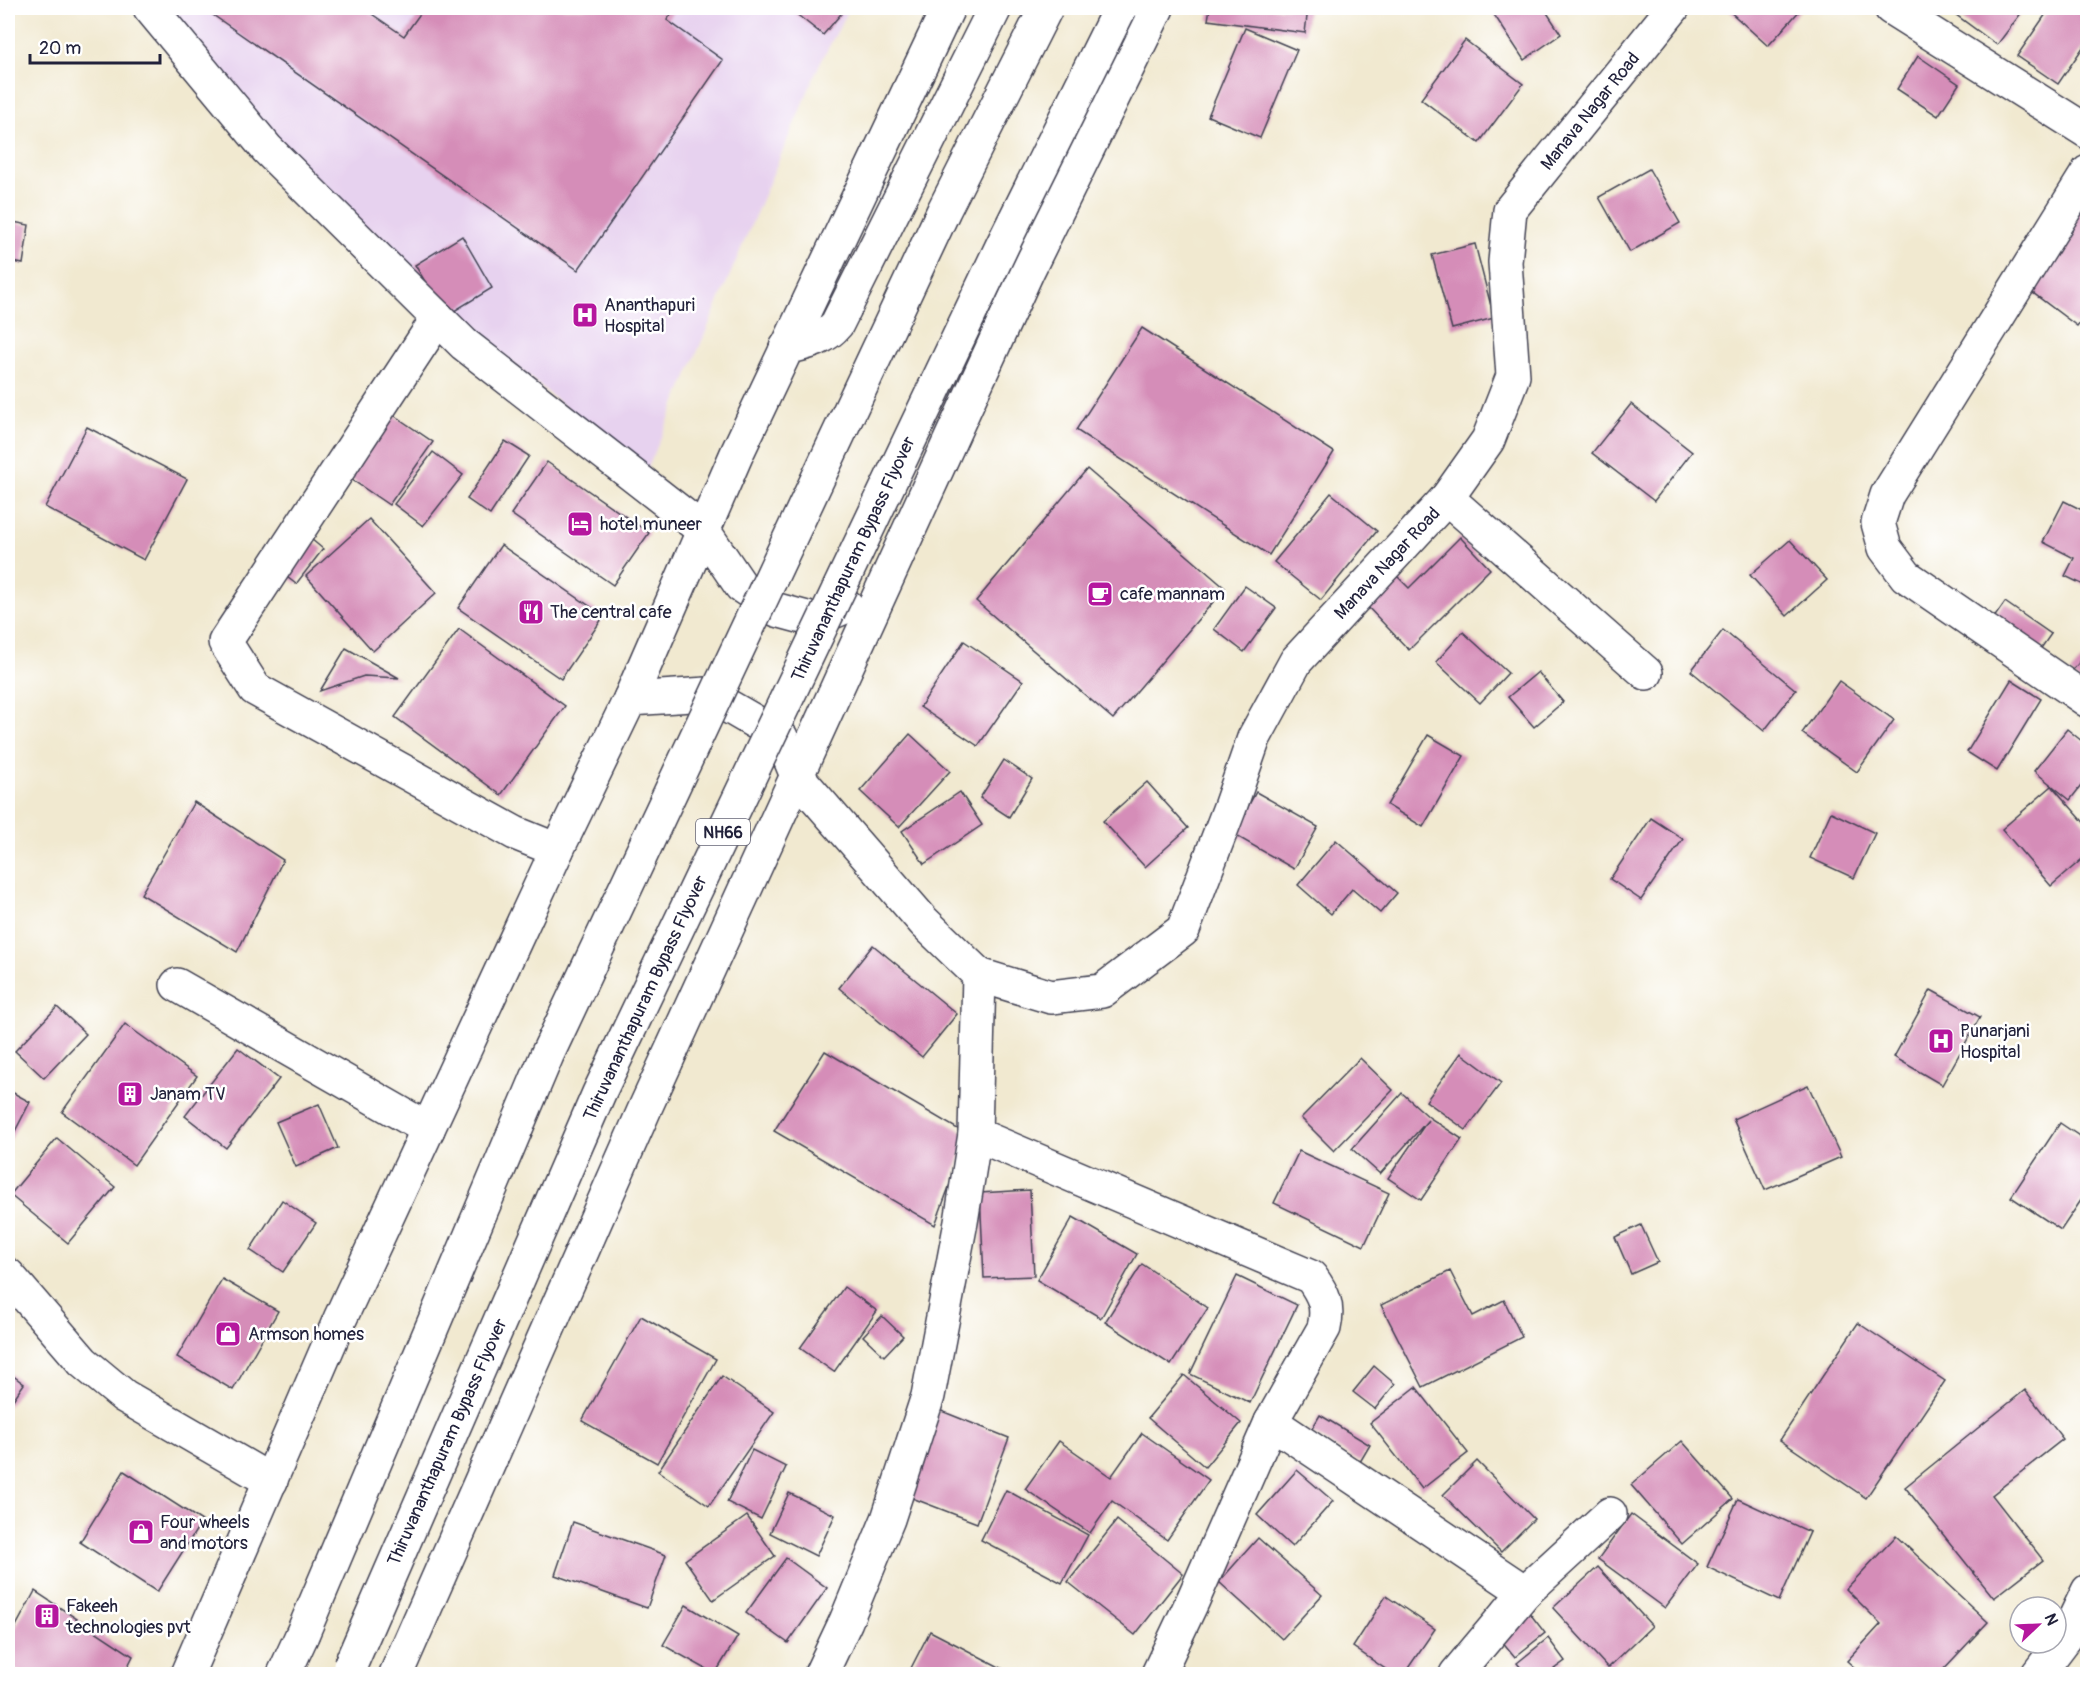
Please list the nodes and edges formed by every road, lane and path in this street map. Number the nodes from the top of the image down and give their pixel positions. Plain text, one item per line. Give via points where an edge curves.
1 (150, 8) edge
2 (948, 8) edge
3 (995, 8) edge
4 (1046, 8) edge
5 (1120, 8) edge
6 (1157, 8) edge
7 (1673, 8) edge
8 (1891, 8) edge
9 (2088, 132) edge
10 (2088, 172) edge
11 (438, 318) junction
12 (786, 348) junction
13 (1447, 498) junction
14 (703, 530) junction
15 (881, 591) junction
16 (1646, 673) dead end
17 (630, 699) junction
18 (2088, 701) edge
19 (797, 776) junction
20 (557, 850) junction
21 (979, 975) junction
22 (177, 985) dead end
23 (429, 1129) junction
24 (975, 1134) junction
25 (8, 1275) edge
26 (1271, 1422) junction
27 (271, 1480) junction
28 (1610, 1514) dead end
29 (2088, 1591) edge
30 (1525, 1592) junction
31 (348, 1670) edge
32 (187, 1674) edge
33 (284, 1674) edge
34 (396, 1674) edge
35 (821, 1674) edge
36 (1158, 1674) edge
37 (1456, 1674) edge
38 (2038, 1674) edge

1 - 11 main road via 267,149
2 - 12 main road
3 - 12 main road via 837,324 829,334
4 - 33 main road, bridge via 944,210 548,1055
5 - 31 main road, Thiruvananthapuram Bypass Flyover / NH66, bridge via 992,265 599,1094
6 - 15 main road via 1028,270
7 - 13 main road, Manava Nagar Road via 1510,210 1505,262 1513,376 1488,440
8 - 9 main road
10 - 18 main road via 1887,495 1878,523 1885,548 1906,576
11 - 14 main road via 464,344
11 - 20 main road via 225,642 255,689 515,833
12 - 14 main road
13 - 16 main road
13 - 21 main road, Manava Nagar Road via 1296,661 1254,738 1183,930 1102,991 1051,997
14 - 15 main road via 741,586 777,610 814,620
14 - 17 main road
15 - 19 main road
17 - 19 main road via 706,694 781,737
17 - 20 main road
19 - 21 main road via 924,922
19 - 34 main road via 646,1106
20 - 23 main road
21 - 24 main road
22 - 23 main road
23 - 27 main road via 340,1319
24 - 26 main road via 1311,1277 1322,1293 1327,1314 1324,1328
24 - 35 main road via 927,1396 888,1519
25 - 27 main road via 83,1362 124,1396
26 - 30 main road
26 - 36 main road
27 - 32 main road
28 - 30 main road
29 - 38 main road via 2066,1637
30 - 37 main road

